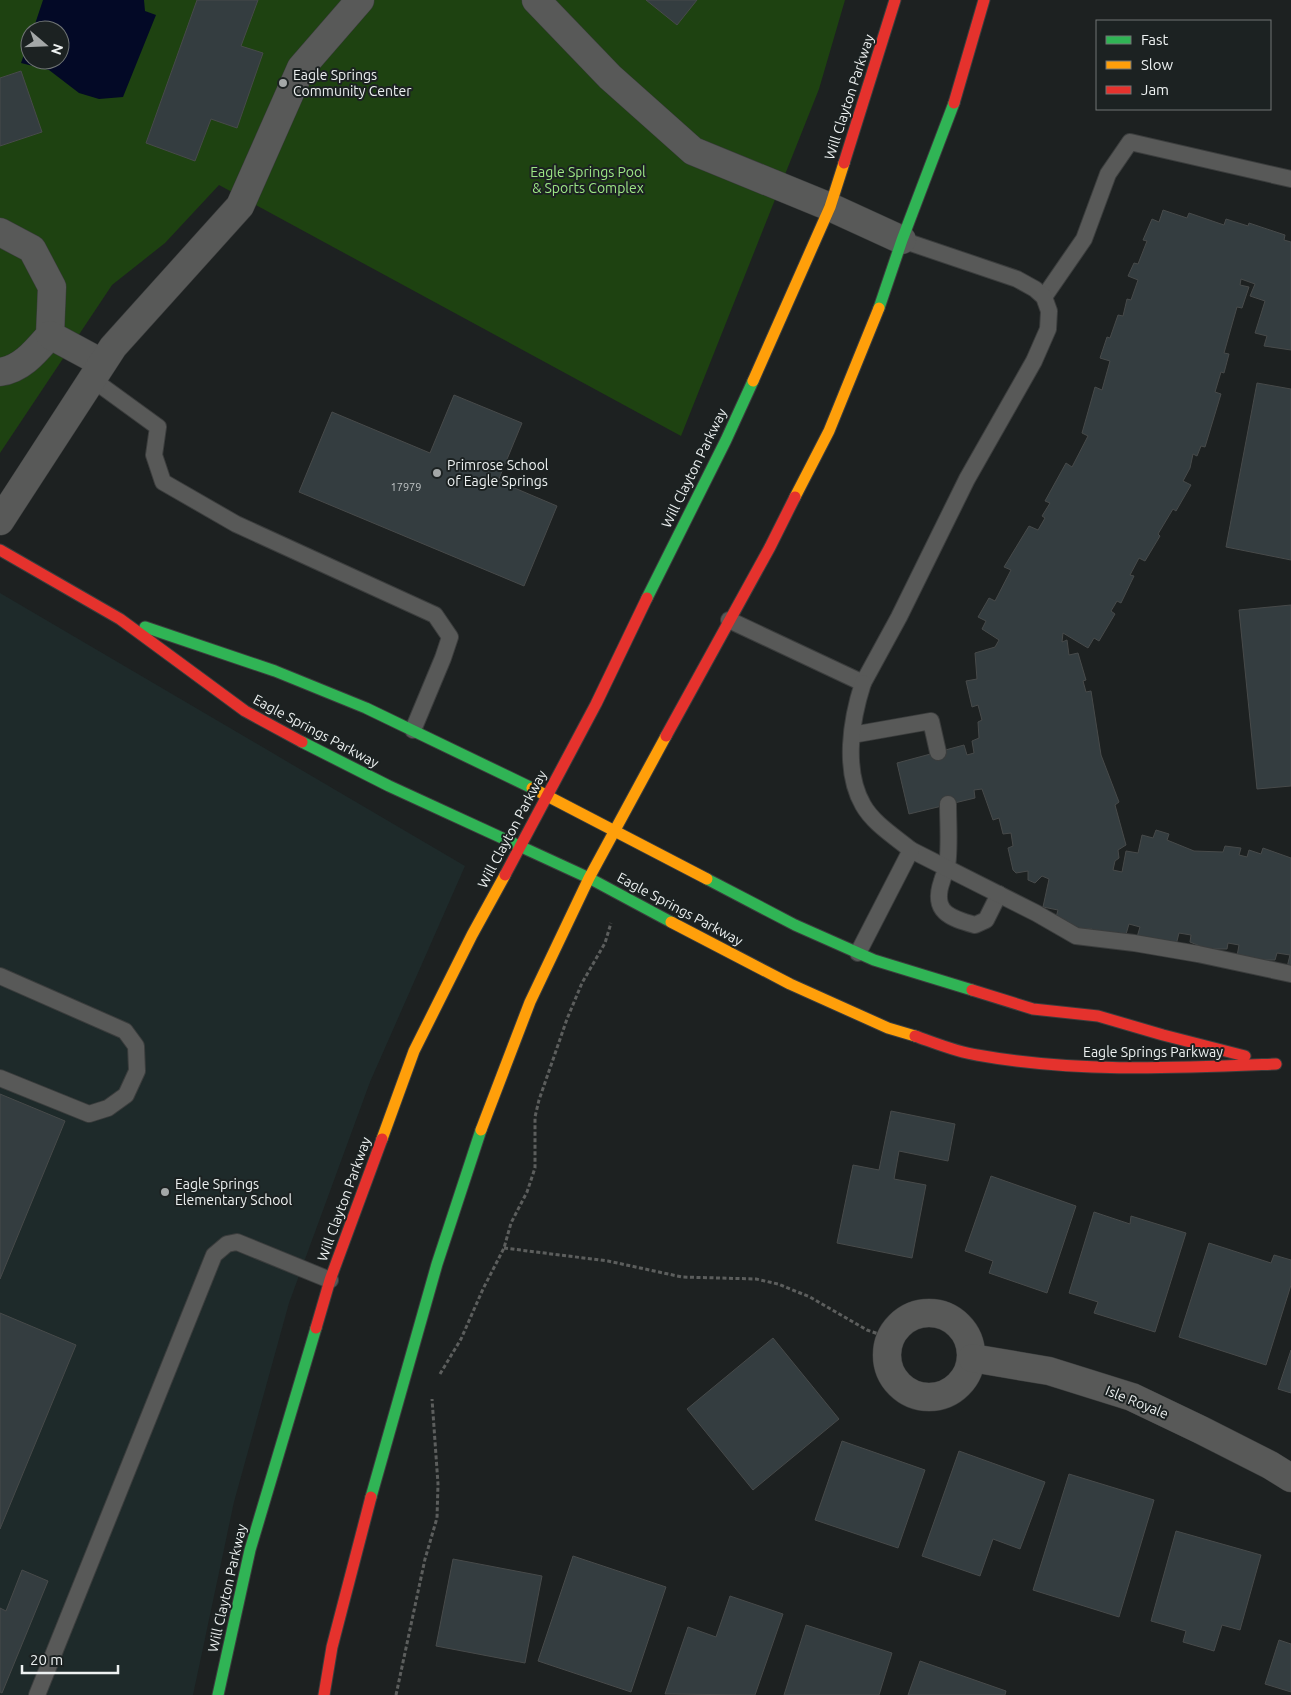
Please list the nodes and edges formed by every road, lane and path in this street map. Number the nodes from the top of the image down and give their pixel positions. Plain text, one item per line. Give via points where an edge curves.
1 (360, 0) edge
2 (536, 0) edge
3 (895, 0) edge
4 (984, 0) edge
5 (1291, 179) edge
6 (830, 207) junction
7 (0, 232) edge
8 (902, 240) junction
9 (1044, 297) junction
10 (50, 335) junction
11 (97, 371) junction
12 (0, 372) edge
13 (0, 521) edge
14 (1, 553) edge
15 (120, 618) junction
16 (729, 620) junction
17 (863, 684) junction
18 (413, 730) junction
19 (852, 735) junction
20 (938, 752) dead end
21 (548, 796) junction
22 (948, 804) dead end
23 (615, 831) junction
24 (520, 846) junction
25 (910, 850) junction
26 (947, 868) junction
27 (589, 878) junction
28 (1000, 894) junction
29 (619, 895) junction
30 (858, 953) junction
31 (1291, 974) edge
32 (0, 976) edge
33 (1276, 1064) junction
34 (1291, 1067) edge
35 (0, 1078) edge
36 (504, 1248) junction
37 (330, 1280) junction
38 (890, 1338) junction
39 (972, 1358) junction
40 (436, 1382) dead end
41 (432, 1391) dead end
42 (1291, 1478) edge
43 (38, 1695) edge
44 (218, 1695) edge
45 (324, 1695) edge
46 (396, 1695) edge

1 - 11 street via 301,68 240,206 113,347
2 - 6 street via 610,77 693,151
3 - 6 main road, Will Clayton Parkway
4 - 8 main road via 952,112
5 - 9 lane via 1130,142 1108,174 1084,239
6 - 8 street
6 - 21 main road, Will Clayton Parkway via 726,440
7 - 10 street via 32,249 52,287
8 - 9 lane via 1017,279
8 - 16 main road via 876,316 829,431 770,548
9 - 17 lane via 1050,311 1048,329 1034,361 967,479
10 - 11 street
10 - 12 street via 28,359 9,371
11 - 13 street
11 - 18 lane via 158,426 154,455 163,482 236,524 435,614 450,637
14 - 15 main road, Eagle Springs Parkway
15 - 18 main road, Eagle Springs Parkway via 275,671
15 - 24 main road, Eagle Springs Parkway via 246,711 389,786
16 - 17 lane
16 - 23 main road
17 - 19 lane
18 - 21 main road, Eagle Springs Parkway
19 - 20 lane via 930,722
19 - 25 lane via 853,777 863,805
21 - 23 main road, Eagle Springs Parkway
21 - 24 main road, Will Clayton Parkway
22 - 26 lane
23 - 27 main road
23 - 30 main road, Eagle Springs Parkway
24 - 27 main road, Eagle Springs Parkway
24 - 37 main road, Will Clayton Parkway via 414,1051
25 - 26 lane
25 - 30 lane
26 - 28 lane
26 - 28 lane via 938,895 941,908 951,918 975,925 986,920
27 - 29 main road, Eagle Springs Parkway
27 - 45 main road via 530,1002 476,1144 434,1274 363,1526 332,1647
28 - 31 lane via 1076,936 1171,950
29 - 33 main road, Eagle Springs Parkway via 843,1008 888,1028 975,1055 1071,1067 1137,1069
29 - 36 path via 604,943 567,1019 539,1100 535,1117 535,1168 511,1223
30 - 33 main road, Eagle Springs Parkway via 1033,1009 1098,1016
32 - 35 lane via 125,1031 136,1046 137,1071 126,1095 108,1108 89,1114
33 - 34 main road, Eagle Springs Parkway
36 - 38 path via 608,1262 682,1277 756,1279 778,1284 810,1297 867,1330
36 - 40 path via 461,1339
37 - 43 lane via 238,1242 227,1244 214,1255
37 - 44 main road, Will Clayton Parkway via 250,1550
38 - 39 street via 910,1317 940,1314 964,1330
38 - 39 street via 888,1366 893,1378 913,1395 940,1397 952,1392 962,1383
39 - 42 street, Isle Royale via 1049,1372 1132,1397
41 - 46 path via 437,1518

